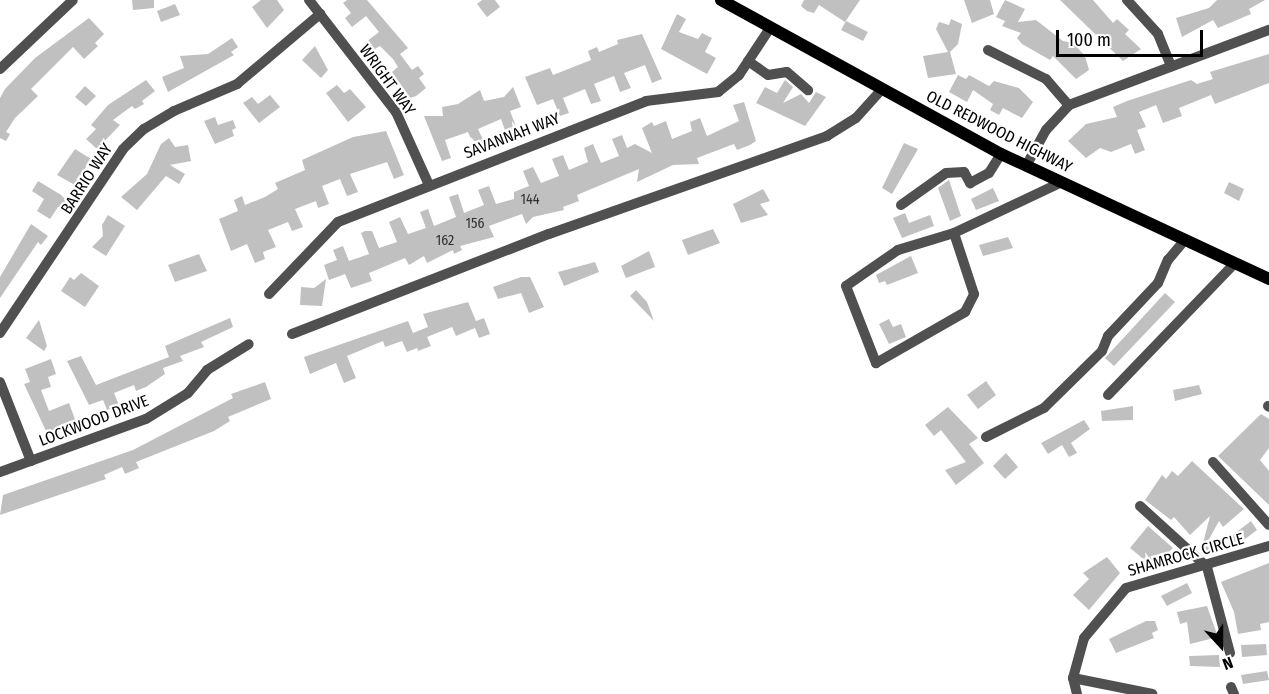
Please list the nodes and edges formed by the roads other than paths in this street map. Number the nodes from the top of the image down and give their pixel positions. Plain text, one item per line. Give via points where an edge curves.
1 (73, 0) edge
2 (309, 0) edge
3 (721, 0) edge
4 (1127, 0) edge
5 (320, 14) junction
6 (770, 28) junction
7 (1269, 30) edge
8 (988, 50) dead end
9 (748, 62) junction
10 (1171, 66) junction
11 (0, 69) edge
12 (808, 90) dead end
13 (881, 90) junction
14 (1069, 105) junction
15 (1001, 154) junction
16 (1026, 166) junction
17 (1060, 183) junction
18 (429, 185) junction
19 (901, 205) dead end
20 (954, 233) junction
21 (1184, 241) junction
22 (1235, 263) junction
23 (1269, 279) edge
24 (269, 294) dead end
25 (0, 333) edge
26 (292, 334) dead end
27 (249, 344) dead end
28 (0, 382) edge
29 (1107, 395) dead end
30 (986, 437) dead end
31 (31, 461) junction
32 (1213, 462) dead end
33 (0, 472) edge
34 (1140, 506) dead end
35 (1269, 525) edge
36 (1269, 546) edge
37 (1207, 567) junction
38 (1230, 653) dead end
39 (1073, 678) junction
40 (1077, 694) edge
41 (1152, 694) edge

1 - 11 street
2 - 5 street, WRIGHT WAY
3 - 6 main road, OLD REDWOOD HIGHWAY
4 - 10 street via 1158,34
5 - 18 street, WRIGHT WAY via 396,112
5 - 25 street, BARRIO WAY via 237,84 174,111 137,136
6 - 9 street, SAVANNAH WAY
6 - 13 main road, OLD REDWOOD HIGHWAY
7 - 10 street
8 - 14 street via 1046,79
9 - 12 street via 768,75 787,72
9 - 18 street, SAVANNAH WAY via 718,92 646,101
10 - 14 street
13 - 15 main road, OLD REDWOOD HIGHWAY
13 - 26 street via 856,118 827,136 549,234
14 - 16 street via 1046,130
15 - 16 main road, OLD REDWOOD HIGHWAY
15 - 19 street via 989,172 970,183 964,172 946,173
16 - 17 main road, OLD REDWOOD HIGHWAY
17 - 20 street
17 - 21 main road, OLD REDWOOD HIGHWAY
18 - 24 street, SAVANNAH WAY via 338,222
20 - 20 street via 974,294 964,312 876,363 846,286 897,250
21 - 22 main road, OLD REDWOOD HIGHWAY
21 - 30 street via 1168,260 1158,283 1108,336 1102,351 1044,408
22 - 23 main road, OLD REDWOOD HIGHWAY
22 - 29 street
27 - 31 street, LOCKWOOD DRIVE via 207,370 188,393 146,419
28 - 31 street
31 - 33 street, LOCKWOOD DRIVE
32 - 35 street
34 - 37 street
36 - 37 street, SHAMROCK CIRCLE
37 - 38 street
37 - 39 street, SHAMROCK CIRCLE via 1126,588 1084,638
39 - 40 street, SHAMROCK CIRCLE
39 - 41 street

